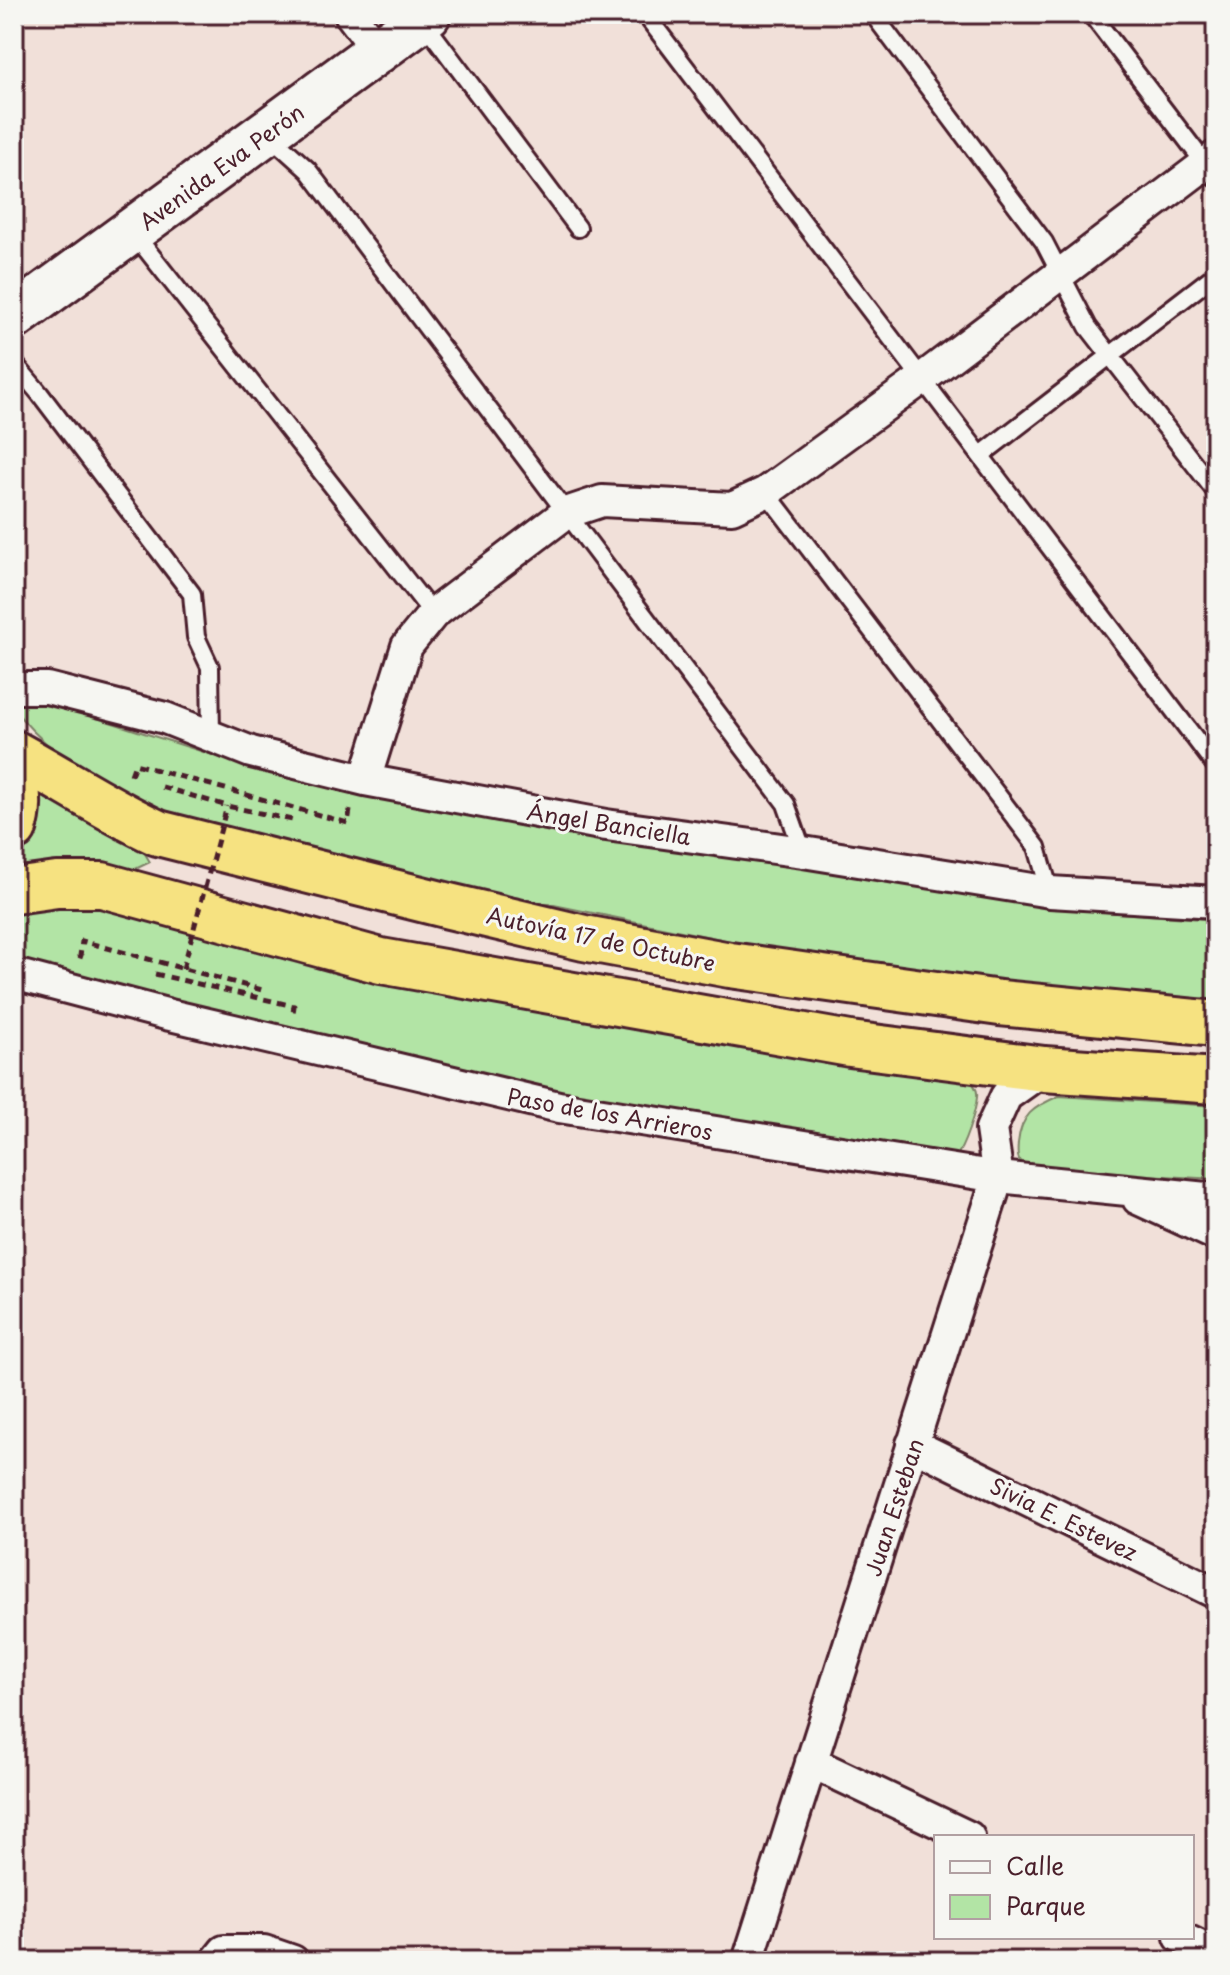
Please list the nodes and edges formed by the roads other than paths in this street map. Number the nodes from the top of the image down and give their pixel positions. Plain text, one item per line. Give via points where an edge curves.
1 (350, 14) edge
2 (645, 14) edge
3 (873, 14) edge
4 (1091, 14) edge
5 (425, 16) edge
6 (378, 51) junction
7 (267, 133) junction
8 (1212, 166) edge
9 (578, 228) dead end
10 (132, 231) junction
11 (1061, 273) junction
12 (1216, 274) edge
13 (14, 317) edge
14 (1110, 356) junction
15 (14, 363) edge
16 (923, 378) junction
17 (981, 455) junction
18 (766, 492) junction
19 (1216, 492) edge
20 (566, 513) junction
21 (433, 614) junction
22 (14, 688) edge
23 (211, 736) junction
24 (14, 753) edge
25 (1216, 766) edge
26 (14, 780) edge
27 (365, 780) junction
28 (14, 828) edge
29 (803, 852) junction
30 (14, 891) edge
31 (1050, 892) junction
32 (1216, 902) edge
33 (14, 974) edge
34 (1216, 1024) edge
35 (1044, 1069) junction
36 (1216, 1081) edge
37 (998, 1177) junction
38 (1118, 1190) junction
39 (1216, 1199) edge
40 (1216, 1235) edge
41 (912, 1444) junction
42 (1216, 1593) edge
43 (811, 1762) junction
44 (965, 1835) edge
45 (1184, 1939) edge
46 (1216, 1954) edge
47 (220, 1956) edge
48 (293, 1961) edge
49 (748, 1961) edge

1 - 6 street
2 - 16 lane
3 - 11 lane via 1044,242
4 - 8 lane
5 - 6 street, Avenida Eva Perón
5 - 9 lane
6 - 7 street, Avenida Eva Perón
7 - 10 street, Avenida Eva Perón
7 - 20 lane via 308,170
8 - 11 street
10 - 13 street, Avenida Eva Perón
10 - 21 lane
11 - 14 lane via 1088,327
11 - 16 street
12 - 14 lane
14 - 17 lane
14 - 19 lane
15 - 23 lane via 192,594 196,637 210,667
16 - 17 lane
16 - 18 street
17 - 25 lane
18 - 20 street via 732,508 602,501
18 - 31 lane via 1037,847
20 - 21 street
20 - 29 lane via 786,804
21 - 27 street via 407,646
22 - 23 street, Ángel Banciella via 47,688 165,718
23 - 27 street, Ángel Banciella via 251,752
24 - 34 highway, Autovía 17 de Octubre via 158,833 584,938 730,965 1000,1003
26 - 28 highway via 19,791
27 - 29 street, Ángel Banciella via 606,825
29 - 31 street, Ángel Banciella
30 - 35 highway via 102,885 381,961 850,1044
31 - 32 street, Ángel Banciella
33 - 37 street, Paso de los Arrieros via 559,1107
35 - 36 highway
35 - 37 street, Juan Esteban via 1006,1096 991,1129
37 - 38 street, Paso de los Arrieros
37 - 41 street, Juan Esteban
38 - 39 street, Paso de los Arrieros
38 - 40 street
41 - 42 street, Sivia E. Estevez
41 - 43 street, Juan Esteban
43 - 44 street
43 - 49 street, Juan Esteban
45 - 46 street
47 - 48 street via 264,1951

